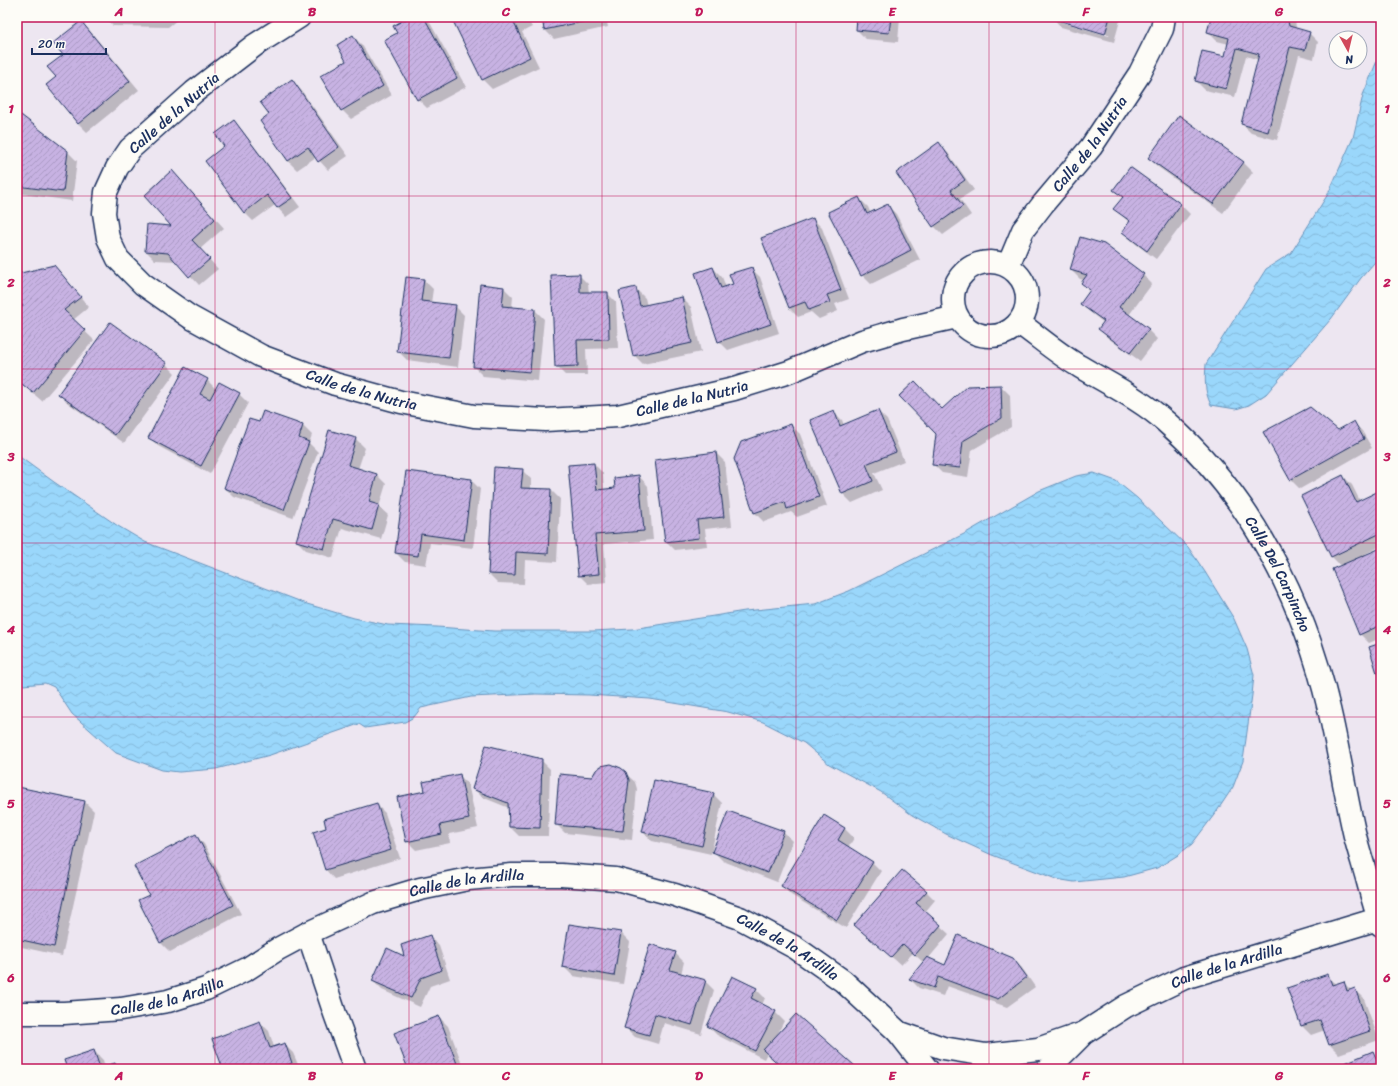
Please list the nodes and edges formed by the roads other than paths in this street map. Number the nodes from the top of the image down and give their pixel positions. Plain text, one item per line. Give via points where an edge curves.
1 (299, 17) edge
2 (1164, 17) edge
3 (1008, 266) junction
4 (956, 317) junction
5 (1019, 323) junction
6 (1380, 921) edge
7 (308, 933) junction
8 (17, 1013) edge
9 (898, 1032) junction
10 (1084, 1034) junction
11 (355, 1069) edge
12 (927, 1069) edge
13 (1048, 1069) edge

1 - 4 street, Calle de la Nutria via 255,45 194,92 130,149 117,168 105,199 104,213 108,238 118,259 143,284 190,317 261,356 335,384 401,402 474,416 552,420 618,416 734,389 789,372 862,341 903,328
2 - 3 street, Calle de la Nutria via 1162,29 1140,73 1091,147 1023,230
3 - 4 street via 984,262 973,265 963,273 956,282 952,294
3 - 5 street via 1020,277 1027,292 1025,314
4 - 5 street via 974,333 986,337 1010,331
5 - 6 street, Calle Del Carpincho via 1077,365 1128,395 1165,421 1201,456 1252,522 1296,604 1315,658 1329,709 1355,837
6 - 10 street, Calle de la Ardilla via 1184,978 1126,1006
7 - 8 street, Calle de la Ardilla via 247,969 206,989 168,1001 121,1009
7 - 9 street, Calle de la Ardilla via 373,903 420,889 468,879 561,875 616,879 675,895 740,918 796,948 843,981
7 - 11 street
9 - 10 street, Calle de la Ardilla via 943,1048 986,1055 1038,1049
9 - 12 street, Calle de la Ardilla
10 - 13 street, Calle de la Ardilla

